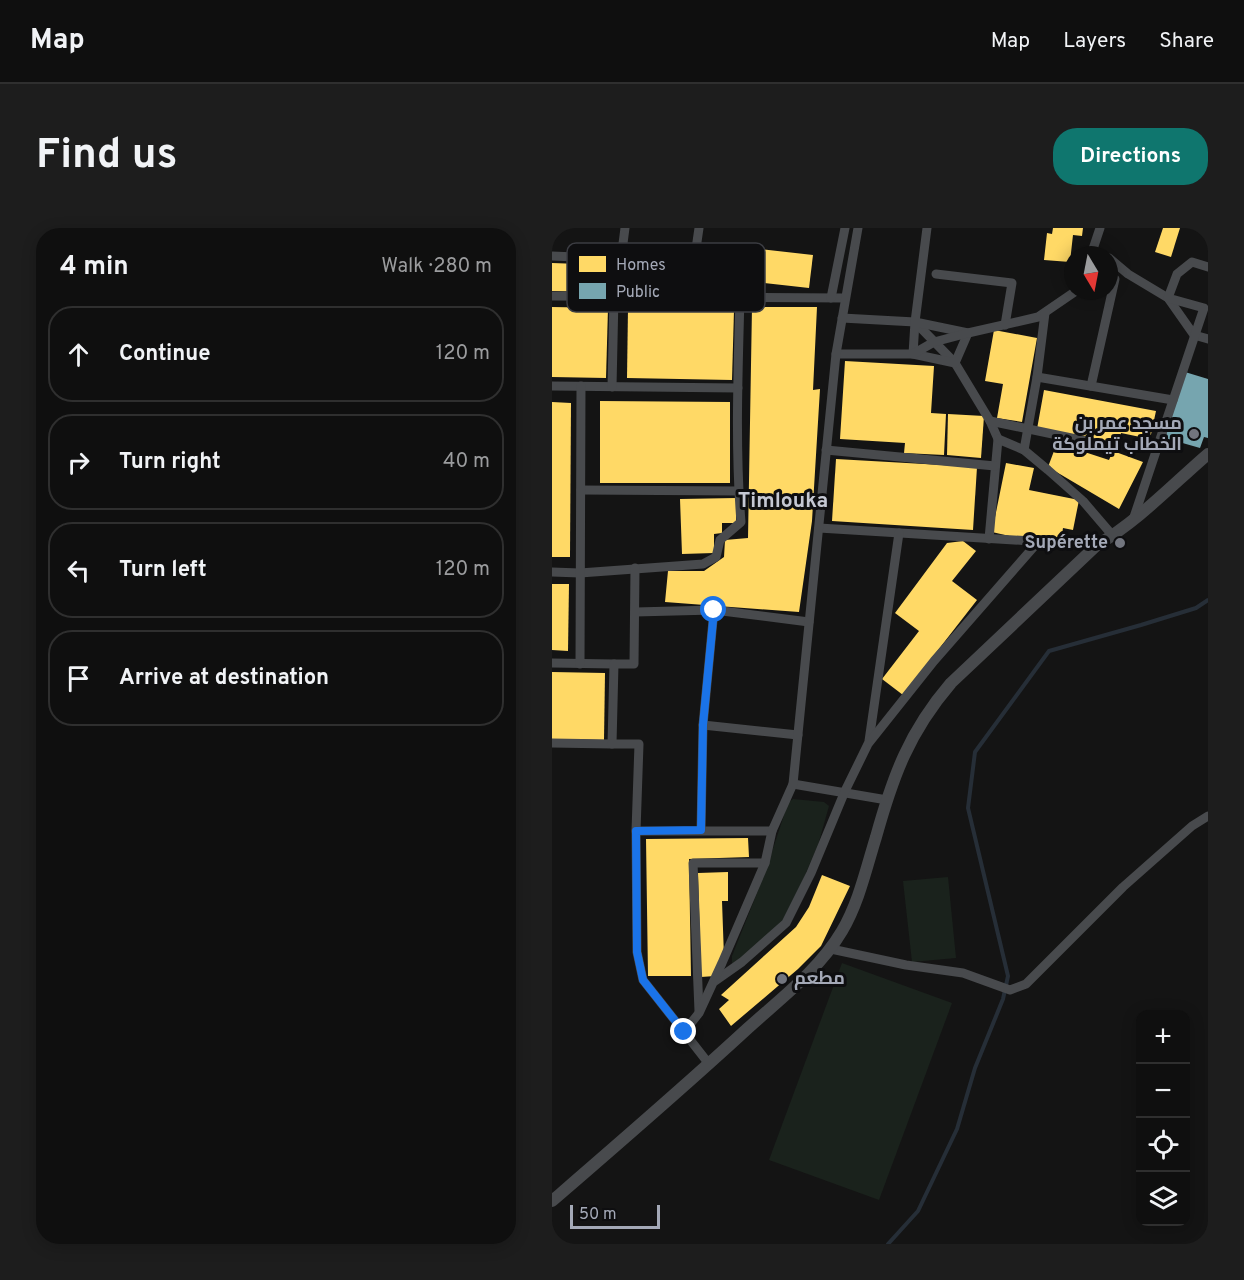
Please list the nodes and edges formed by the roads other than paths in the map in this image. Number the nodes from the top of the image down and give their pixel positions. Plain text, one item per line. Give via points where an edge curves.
1 (553, 228) edge
2 (626, 228) edge
3 (699, 228) edge
4 (845, 228) edge
5 (858, 228) edge
6 (927, 228) edge
7 (1100, 228) edge
8 (552, 236) edge
9 (624, 243) edge
10 (697, 243) edge
11 (1095, 246) edge
12 (552, 256) edge
13 (567, 257) edge
14 (1118, 266) edge
15 (1208, 267) edge
16 (936, 274) dead end
17 (1128, 274) junction
18 (1118, 278) edge
19 (765, 297) edge
20 (831, 298) junction
21 (844, 298) junction
22 (1168, 298) junction
23 (1064, 300) edge
24 (1108, 300) edge
25 (614, 312) edge
26 (740, 312) edge
27 (1045, 313) junction
28 (842, 318) junction
29 (915, 322) junction
30 (1005, 325) junction
31 (968, 333) junction
32 (1194, 335) junction
33 (1208, 339) edge
34 (934, 342) junction
35 (836, 354) junction
36 (913, 354) junction
37 (955, 363) junction
38 (1037, 377) junction
39 (552, 386) edge
40 (581, 386) junction
41 (1091, 386) junction
42 (612, 387) junction
43 (738, 388) junction
44 (1173, 400) junction
45 (990, 421) junction
46 (1027, 430) junction
47 (998, 439) junction
48 (1105, 445) dead end
49 (826, 450) junction
50 (1024, 450) junction
51 (1208, 454) edge
52 (995, 466) junction
53 (581, 490) junction
54 (739, 491) junction
55 (1132, 520) junction
56 (819, 528) junction
57 (899, 533) junction
58 (1113, 536) junction
59 (989, 539) junction
60 (1038, 542) junction
61 (1097, 544) junction
62 (635, 568) junction
63 (552, 572) edge
64 (580, 573) junction
65 (714, 610) junction
66 (635, 612) junction
67 (809, 622) junction
68 (552, 663) edge
69 (580, 664) junction
70 (614, 664) junction
71 (703, 725) junction
72 (798, 735) junction
73 (552, 743) edge
74 (612, 744) junction
75 (868, 744) junction
76 (793, 784) junction
77 (845, 791) junction
78 (887, 800) junction
79 (1208, 816) edge
80 (701, 830) junction
81 (636, 831) junction
82 (772, 831) junction
83 (765, 863) junction
84 (831, 949) junction
85 (713, 982) junction
86 (699, 1013) junction
87 (684, 1032) junction
88 (709, 1064) junction
89 (552, 1201) edge

1 - 8 street
2 - 9 street
3 - 10 street
4 - 20 street
5 - 21 street
6 - 29 street
7 - 11 street
12 - 13 street
14 - 17 street
15 - 22 street via 1192,262 1177,274
16 - 30 street via 1012,283
17 - 18 street
17 - 22 street
19 - 20 street
20 - 21 street
21 - 28 street
22 - 32 street
22 - 32 street via 1204,308
23 - 27 street
24 - 41 street
25 - 42 street
26 - 43 street
27 - 30 street
27 - 38 street
28 - 29 street
28 - 35 street
29 - 31 street
29 - 34 street
29 - 36 street
30 - 31 street
31 - 34 street
31 - 37 street
32 - 33 street
32 - 44 street
34 - 36 street
34 - 37 street
35 - 36 street
35 - 49 street
36 - 37 street
37 - 45 street
38 - 41 street
38 - 46 street
39 - 40 street
40 - 42 street
40 - 53 street
41 - 44 street
42 - 43 street
43 - 54 street
44 - 55 street
45 - 46 street
45 - 47 street
46 - 48 street
46 - 50 street
47 - 50 street
47 - 52 street
49 - 52 street
49 - 56 street
50 - 58 street via 1083,501
51 - 55 street
52 - 59 street
53 - 54 street
53 - 64 street
54 - 62 street via 741,522 720,540 716,557 703,564
55 - 58 street
56 - 57 street
56 - 67 street
57 - 59 street
57 - 75 street
58 - 61 street
59 - 60 street
60 - 61 street
60 - 75 street
61 - 78 street via 944,691 907,748
62 - 64 street
62 - 66 street
63 - 64 street
64 - 69 street
65 - 66 street
65 - 67 street
65 - 71 street
66 - 70 street via 634,664
67 - 72 street
68 - 69 street
69 - 70 street
70 - 74 street
71 - 72 street
71 - 80 street
72 - 76 street
73 - 74 street
74 - 81 street via 639,744
75 - 77 street
76 - 77 street
76 - 82 street
77 - 78 street
77 - 85 street via 812,873 786,923
78 - 84 street via 854,907
79 - 84 street via 1123,887 1018,988 1010,990 963,973 906,966
80 - 81 street
80 - 82 street
81 - 87 street via 637,952 643,980
82 - 83 street
83 - 85 street
83 - 86 street via 693,863
84 - 88 street
85 - 86 street
86 - 87 street
87 - 88 street
88 - 89 street

